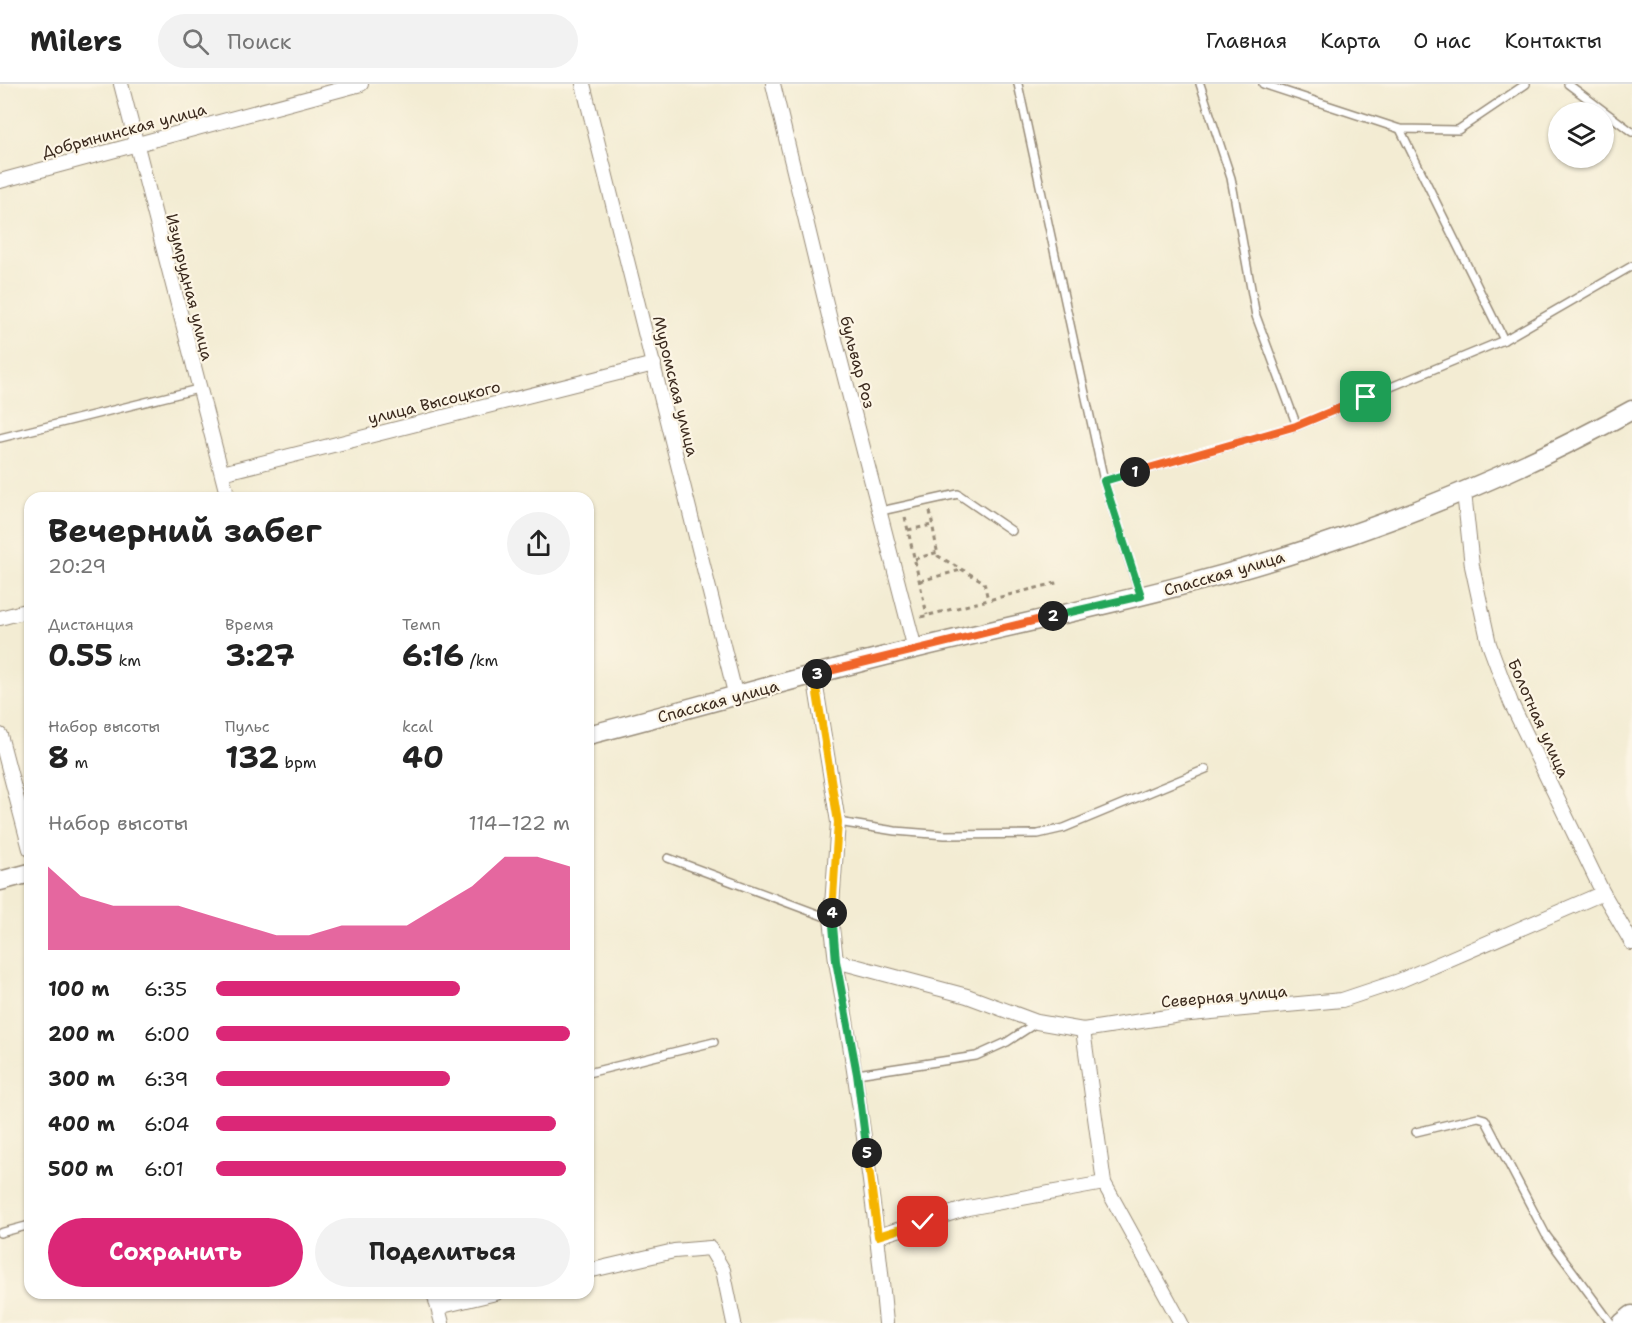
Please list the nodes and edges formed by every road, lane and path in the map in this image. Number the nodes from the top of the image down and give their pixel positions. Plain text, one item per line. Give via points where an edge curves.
1 (121, 84) edge
2 (361, 84) edge
3 (583, 84) edge
4 (773, 84) edge
5 (1018, 84) edge
6 (1200, 84) edge
7 (1263, 84) edge
8 (1526, 84) edge
9 (1568, 84) edge
10 (1400, 129) junction
11 (1632, 132) edge
12 (137, 143) junction
13 (0, 181) edge
14 (1632, 266) edge
15 (1504, 340) junction
16 (654, 364) junction
17 (198, 389) junction
18 (1632, 410) edge
19 (1296, 426) junction
20 (0, 438) edge
21 (222, 473) junction
22 (1104, 481) junction
23 (227, 492) edge
24 (1464, 492) junction
25 (928, 501) junction
26 (903, 506) junction
27 (881, 511) junction
28 (932, 525) junction
29 (908, 530) junction
30 (1012, 531) dead end
31 (938, 552) junction
32 (915, 559) junction
33 (963, 570) junction
34 (920, 580) junction
35 (1060, 582) dead end
36 (1141, 596) junction
37 (988, 600) junction
38 (24, 612) edge
39 (927, 615) junction
40 (0, 618) edge
41 (908, 620) junction
42 (915, 649) junction
43 (814, 675) junction
44 (736, 697) junction
45 (594, 733) edge
46 (0, 735) edge
47 (1206, 769) dead end
48 (838, 822) junction
49 (24, 826) edge
50 (668, 858) dead end
51 (24, 875) edge
52 (0, 881) edge
53 (1603, 893) junction
54 (831, 919) junction
55 (1632, 943) edge
56 (836, 961) junction
57 (1038, 1022) junction
58 (1083, 1030) junction
59 (714, 1042) dead end
60 (594, 1072) edge
61 (857, 1074) junction
62 (1416, 1132) dead end
63 (1104, 1183) junction
64 (24, 1227) edge
65 (0, 1233) edge
66 (878, 1236) junction
67 (594, 1270) edge
68 (436, 1300) edge
69 (1632, 1316) edge
70 (442, 1323) edge
71 (734, 1323) edge
72 (886, 1323) edge
73 (1181, 1323) edge
74 (1611, 1323) edge
75 (1622, 1323) edge

1 - 12 street, Изумрудная улица
2 - 12 street, Добрынинская улица
3 - 16 street, Муромская улица
4 - 27 street, бульвар Роз
5 - 22 lane
6 - 19 lane via 1231,178 1256,316
7 - 10 lane
8 - 10 lane via 1458,130
9 - 11 lane
10 - 15 lane
12 - 13 street, Добрынинская улица
12 - 17 street, Изумрудная улица
14 - 15 lane
15 - 19 lane
16 - 21 street, улица Высоцкого
16 - 44 street, Муромская улица
17 - 20 lane
17 - 21 street, Изумрудная улица
18 - 24 street, Спасская улица via 1584,437
19 - 22 lane
21 - 23 street, Изумрудная улица
22 - 36 lane
24 - 36 street, Спасская улица via 1313,548
24 - 53 street, Болотная улица via 1472,566 1489,644 1511,703
25 - 26 lane
25 - 28 path
25 - 30 lane via 958,494
26 - 27 lane
26 - 29 path
27 - 41 street, бульвар Роз
28 - 29 path
28 - 31 path
29 - 32 path
31 - 32 path
31 - 33 path via 938,556
32 - 34 path
33 - 34 path
33 - 37 path via 984,582
34 - 39 path
35 - 37 path
36 - 42 street, Спасская улица
37 - 39 path
38 - 40 street
39 - 41 path
41 - 42 street, бульвар Роз
42 - 43 street, Спасская улица
43 - 44 street, Спасская улица
43 - 48 street
44 - 45 street, Спасская улица
46 - 49 street
47 - 48 lane via 1064,828 1038,834 945,835
48 - 54 street
50 - 54 lane
51 - 52 street
53 - 55 street, Болотная улица
53 - 58 street, Северная улица via 1399,981 1342,1000
54 - 56 street
56 - 57 street, Северная улица via 967,996
56 - 61 street
57 - 58 street, Северная улица
57 - 61 lane via 976,1056
58 - 63 street
59 - 60 lane
61 - 66 street
62 - 74 lane via 1478,1117 1485,1119 1546,1235
63 - 66 street via 968,1208
63 - 73 street
64 - 65 lane
66 - 72 street
67 - 71 street via 674,1251 710,1248 723,1270
68 - 70 street
69 - 75 street

